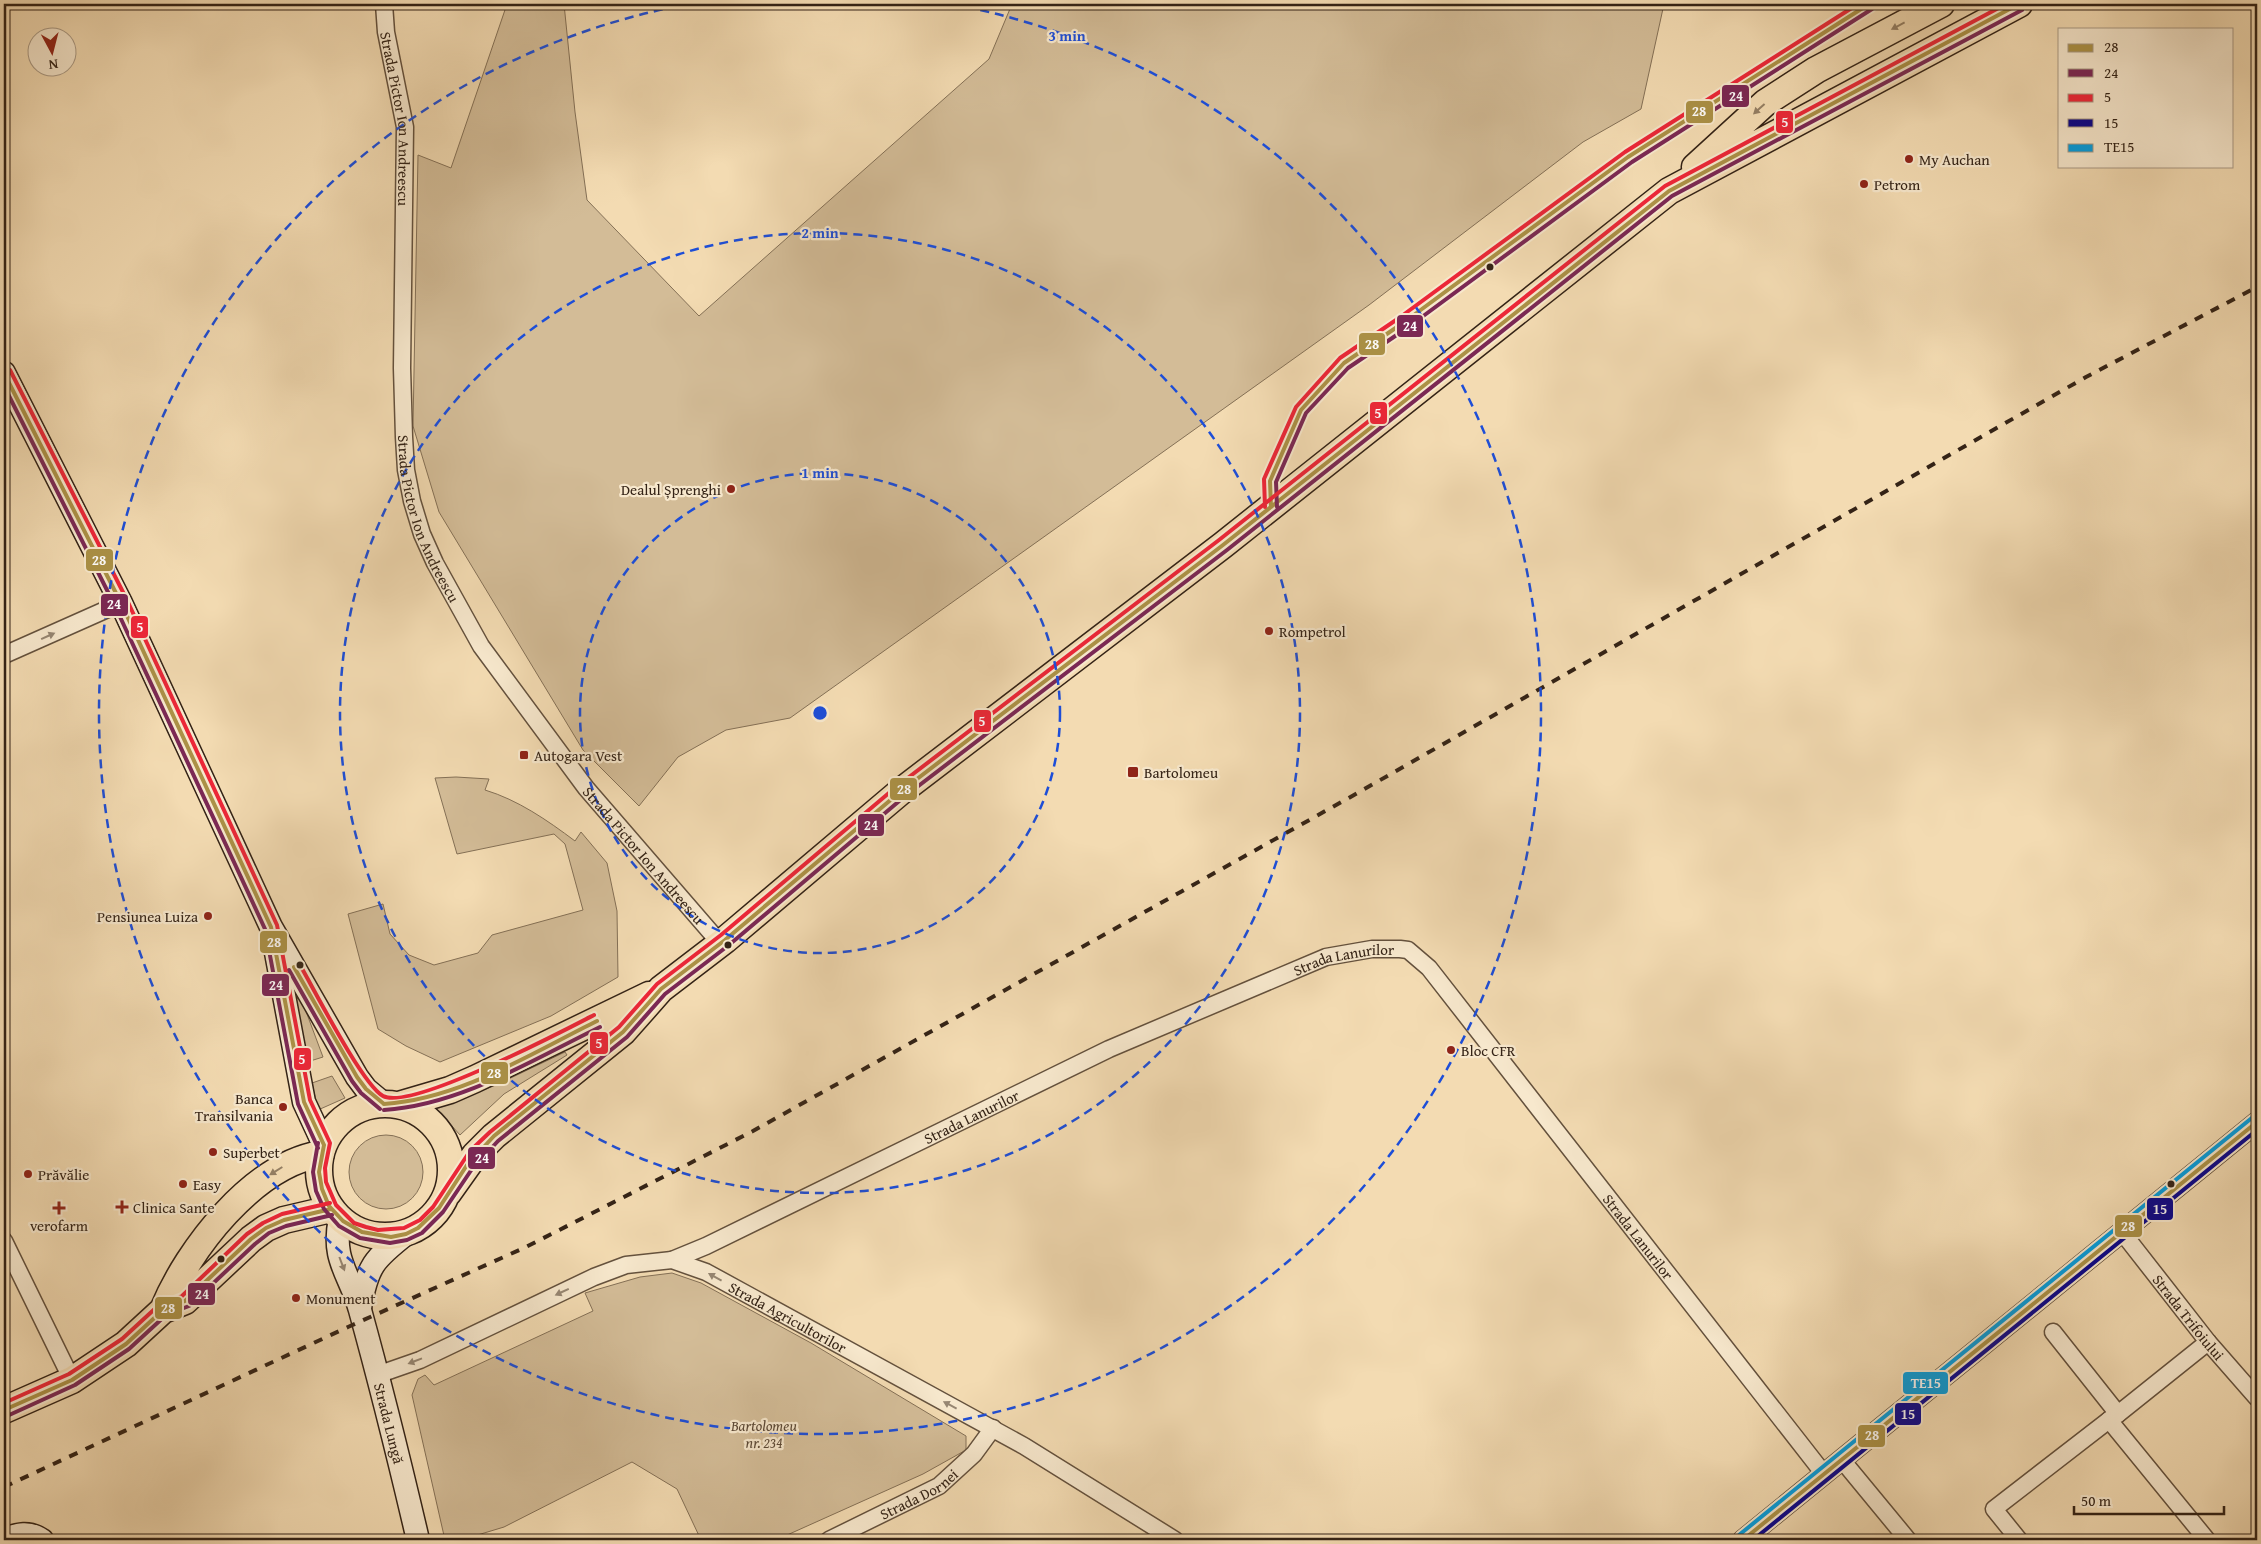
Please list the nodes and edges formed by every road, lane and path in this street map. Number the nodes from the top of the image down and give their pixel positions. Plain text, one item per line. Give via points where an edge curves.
1 (384, 4) edge
2 (1941, 4) edge
3 (2019, 4) edge
4 (1669, 192) junction
5 (4, 372) edge
6 (121, 603) junction
7 (4, 655) edge
8 (271, 927) junction
9 (720, 944) junction
10 (661, 989) junction
11 (392, 1104) junction
12 (2257, 1122) edge
13 (322, 1150) junction
14 (448, 1194) junction
15 (336, 1214) junction
16 (2122, 1232) junction
17 (406, 1234) junction
18 (4, 1241) edge
19 (672, 1260) junction
20 (360, 1308) junction
21 (163, 1310) junction
22 (2053, 1332) dead end
23 (2208, 1342) junction
24 (376, 1376) junction
25 (72, 1380) junction
26 (2257, 1398) edge
27 (4, 1410) edge
28 (2114, 1417) junction
29 (993, 1428) junction
30 (1842, 1460) junction
31 (1824, 1474) junction
32 (4, 1539) edge
33 (1170, 1539) edge
34 (42, 1540) edge
35 (418, 1540) edge
36 (829, 1540) edge
37 (1743, 1540) edge
38 (1908, 1540) edge
39 (2019, 1540) edge
40 (2207, 1540) edge

1 - 9 street, Strada Pictor Ion Andreescu via 386,32 406,127 404,437 412,501 422,534 480,646 586,788
2 -> 4 main road via 1816,70 1766,103
3 - 4 main road
4 - 9 main road via 1223,545 900,792
5 - 6 main road
7 -> 6 street
6 - 8 main road
8 - 11 main road via 357,1077 366,1089
8 - 13 main road via 304,1102
9 - 10 main road
10 - 11 main road via 450,1090
10 - 14 main road via 623,1032 475,1154
11 - 13 main road via 369,1106 354,1112 331,1132
11 - 14 main road via 414,1110 439,1131 452,1162
12 - 16 street
13 - 15 main road via 320,1183 324,1197
13 -> 21 main road via 276,1170 244,1195 203,1242
14 - 17 main road via 424,1225
15 - 17 main road via 351,1228 364,1233 378,1236
15 -> 20 main road, Strada Lungă via 340,1259
15 - 21 main road via 284,1220 266,1228 185,1301
16 - 23 street, Strada Trifoiului
16 - 30 street
17 - 20 main road, Strada Lungă via 374,1262 364,1284
18 - 25 street
19 -> 24 street, Strada Agricultorilor via 626,1265 594,1277 420,1360
29 -> 19 street, Strada Agricultorilor via 706,1272
19 - 31 street, Strada Lanurilor via 1109,1049 1326,957 1372,948 1408,950 1429,968
20 - 24 main road, Strada Lungă
21 - 25 main road via 126,1344
22 - 28 street
23 - 26 street, Strada Trifoiului
23 - 28 street
24 - 35 main road, Strada Lungă
25 - 27 main road
28 - 39 street via 1994,1509
28 - 40 street
29 - 33 street, Strada Agricultorilor
29 - 36 street, Strada Dornei via 974,1454 939,1486
30 - 31 street
30 - 38 street
31 - 37 street
32 - 34 main road via 18,1534 33,1534

